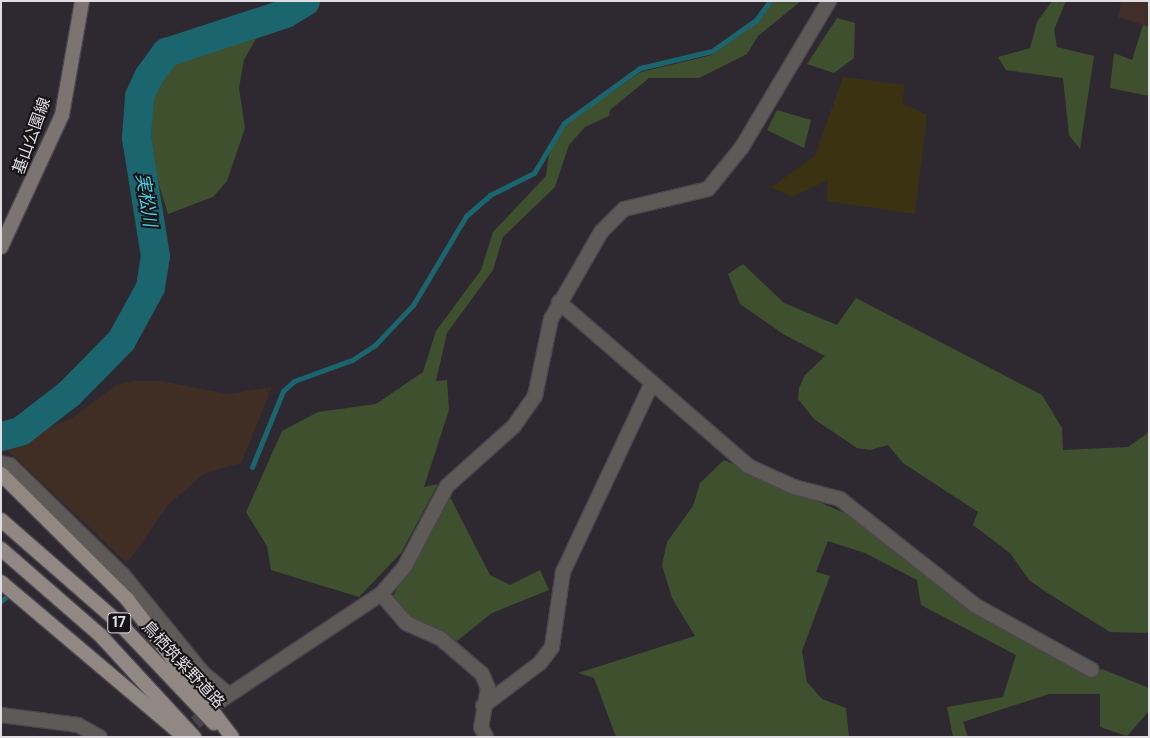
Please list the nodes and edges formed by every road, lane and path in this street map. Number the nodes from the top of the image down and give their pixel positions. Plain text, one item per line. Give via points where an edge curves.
1 (82, 1) edge
2 (829, 1) edge
3 (1, 248) edge
4 (559, 302) junction
5 (652, 383) junction
6 (1, 464) edge
7 (1, 474) edge
8 (1, 520) edge
9 (1, 549) edge
10 (1, 582) edge
11 (381, 594) junction
12 (1092, 670) dead end
13 (483, 706) junction
14 (1, 714) edge
15 (100, 737) edge
16 (184, 737) edge
17 (194, 737) edge
18 (226, 737) edge
19 (232, 737) edge
20 (486, 737) edge

1 - 3 main road, 基山公園線 via 62,115
2 - 4 street via 723,172 708,189 624,209 601,232
4 - 5 street
4 - 11 street via 534,396 514,426 447,486 405,566
5 - 12 street via 748,466 794,487 840,500 976,606
5 - 13 street via 563,572 552,647 540,663
6 - 11 street via 10,465 123,575 224,698
7 - 19 main road via 127,599
8 - 18 main road, 鳥栖筑紫野道路 / 17 via 119,623
9 - 17 main road, 17 via 100,635
10 - 16 main road
11 - 13 street via 406,623 440,638 482,674 488,688
13 - 20 street via 481,726
14 - 15 street via 78,726

